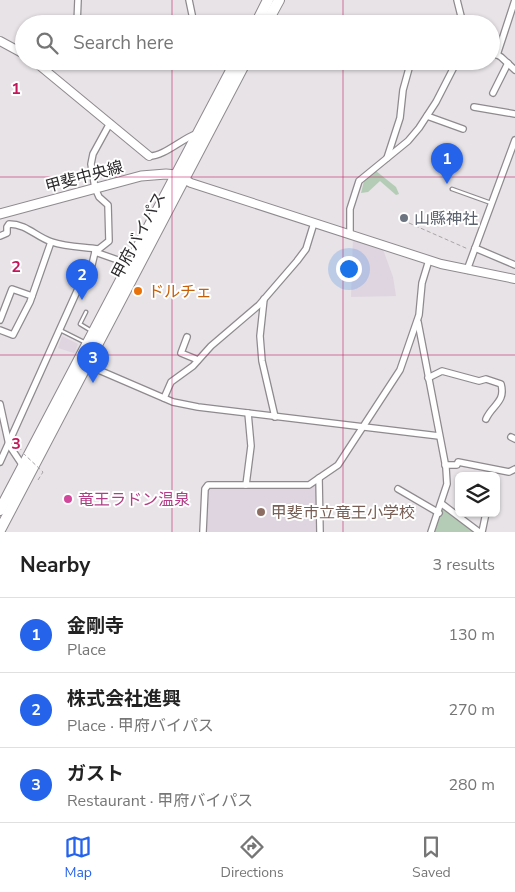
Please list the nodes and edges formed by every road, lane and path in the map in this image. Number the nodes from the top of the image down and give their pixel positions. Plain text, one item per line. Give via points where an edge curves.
1 (78, 0) edge
2 (189, 0) edge
3 (268, 0) edge
4 (279, 0) edge
5 (458, 0) edge
6 (515, 0) edge
7 (78, 15) edge
8 (192, 15) edge
9 (260, 15) edge
10 (271, 15) edge
11 (461, 15) edge
12 (0, 41) edge
13 (15, 49) edge
14 (500, 49) edge
15 (500, 57) edge
16 (508, 63) junction
17 (231, 70) edge
18 (241, 70) edge
19 (409, 70) edge
20 (453, 70) edge
21 (515, 70) edge
22 (46, 71) edge
23 (493, 93) dead end
24 (474, 107) dead end
25 (515, 114) edge
26 (427, 116) junction
27 (110, 124) junction
28 (463, 130) dead end
29 (198, 134) junction
30 (515, 140) edge
31 (148, 156) joint
32 (387, 158) junction
33 (180, 177) junction
34 (95, 188) junction
35 (452, 189) dead end
36 (491, 203) junction
37 (0, 214) edge
38 (314, 223) junction
39 (409, 223) dead end
40 (350, 233) junction
41 (0, 236) edge
42 (51, 242) junction
43 (474, 250) junction
44 (96, 251) junction
45 (429, 260) junction
46 (130, 264) junction
47 (515, 265) edge
48 (466, 270) junction
49 (515, 279) edge
50 (32, 296) junction
51 (264, 299) junction
52 (86, 312) dead end
53 (418, 319) junction
54 (0, 320) edge
55 (0, 330) edge
56 (60, 330) junction
57 (94, 332) junction
58 (187, 337) dead end
59 (87, 344) junction
60 (198, 360) junction
61 (87, 365) junction
62 (428, 378) junction
63 (164, 398) junction
64 (0, 404) edge
65 (248, 414) junction
66 (275, 417) junction
67 (486, 419) dead end
68 (363, 427) junction
69 (439, 436) junction
70 (17, 442) dead end
71 (9, 445) junction
72 (0, 462) edge
73 (445, 465) junction
74 (23, 466) junction
75 (515, 469) edge
76 (319, 478) junction
77 (38, 480) dead end
78 (246, 485) junction
79 (398, 489) dead end
80 (442, 504) junction
81 (0, 510) edge
82 (438, 513) junction
83 (485, 517) edge
84 (0, 530) edge
85 (203, 532) edge
86 (320, 532) edge
87 (431, 532) edge
88 (480, 532) edge

1 - 7 street
2 - 8 street
3 - 9 highway
4 - 10 highway
5 - 11 street
6 - 14 street
12 - 13 street
15 - 16 street
16 - 21 street
16 - 23 street
17 - 29 highway, 甲府バイパス
18 - 33 highway, 甲府バイパス
19 - 32 street via 400,118
20 - 26 street
22 - 27 street
24 - 25 street
26 - 28 street
26 - 32 street via 408,141
27 - 31 street
27 - 34 street via 91,164
29 - 31 street
29 - 33 highway, 甲府バイパス
30 - 36 street
32 - 40 street via 359,181 350,209
33 - 34 main road, 甲斐中央線 via 166,174 141,176
33 - 38 street
33 - 46 highway, 甲府バイパス
33 - 61 highway, 甲府バイパス
34 - 37 main road, 甲斐中央線
34 - 44 street via 108,205 109,241
35 - 36 lane
36 - 43 street
38 - 40 street
38 - 51 street via 306,249
39 - 43 path
40 - 45 street
41 - 42 street via 7,233 9,224 15,224
42 - 44 street
42 - 50 street
43 - 47 street
43 - 48 street
44 - 46 street
44 - 56 street via 91,270 77,291
45 - 48 street
45 - 53 street via 422,283
46 - 57 highway, 甲府バイパス
48 - 49 street
50 - 54 street via 12,289
50 - 55 street via 13,335
51 - 60 street
51 - 66 street via 260,336 262,361
52 - 57 lane via 80,324
53 - 62 street
53 - 68 street via 400,370
56 - 59 lane
56 - 71 street
57 - 59 highway, 甲府バイパス
58 - 60 street via 181,353
59 - 74 highway, 甲府バイパス
60 - 63 street via 171,382
61 - 63 street
61 - 84 highway, 甲府バイパス
62 - 67 street via 442,371 501,384 503,390 498,405 489,411
62 - 69 street
63 - 65 street
64 - 71 street
65 - 66 street
65 - 78 street via 251,446
66 - 68 street
68 - 69 street
68 - 76 street via 338,465
69 - 73 street
70 - 77 path, bridge via 23,453 43,472
71 - 72 street
71 - 74 street
73 - 75 street via 457,465 458,462 509,472
73 - 80 street via 447,484
74 - 81 highway, 甲府バイパス
76 - 78 street via 309,485
76 - 86 street
78 - 85 street via 208,485 205,489
79 - 82 street
80 - 82 street
80 - 88 street
82 - 87 street
83 - 88 street

